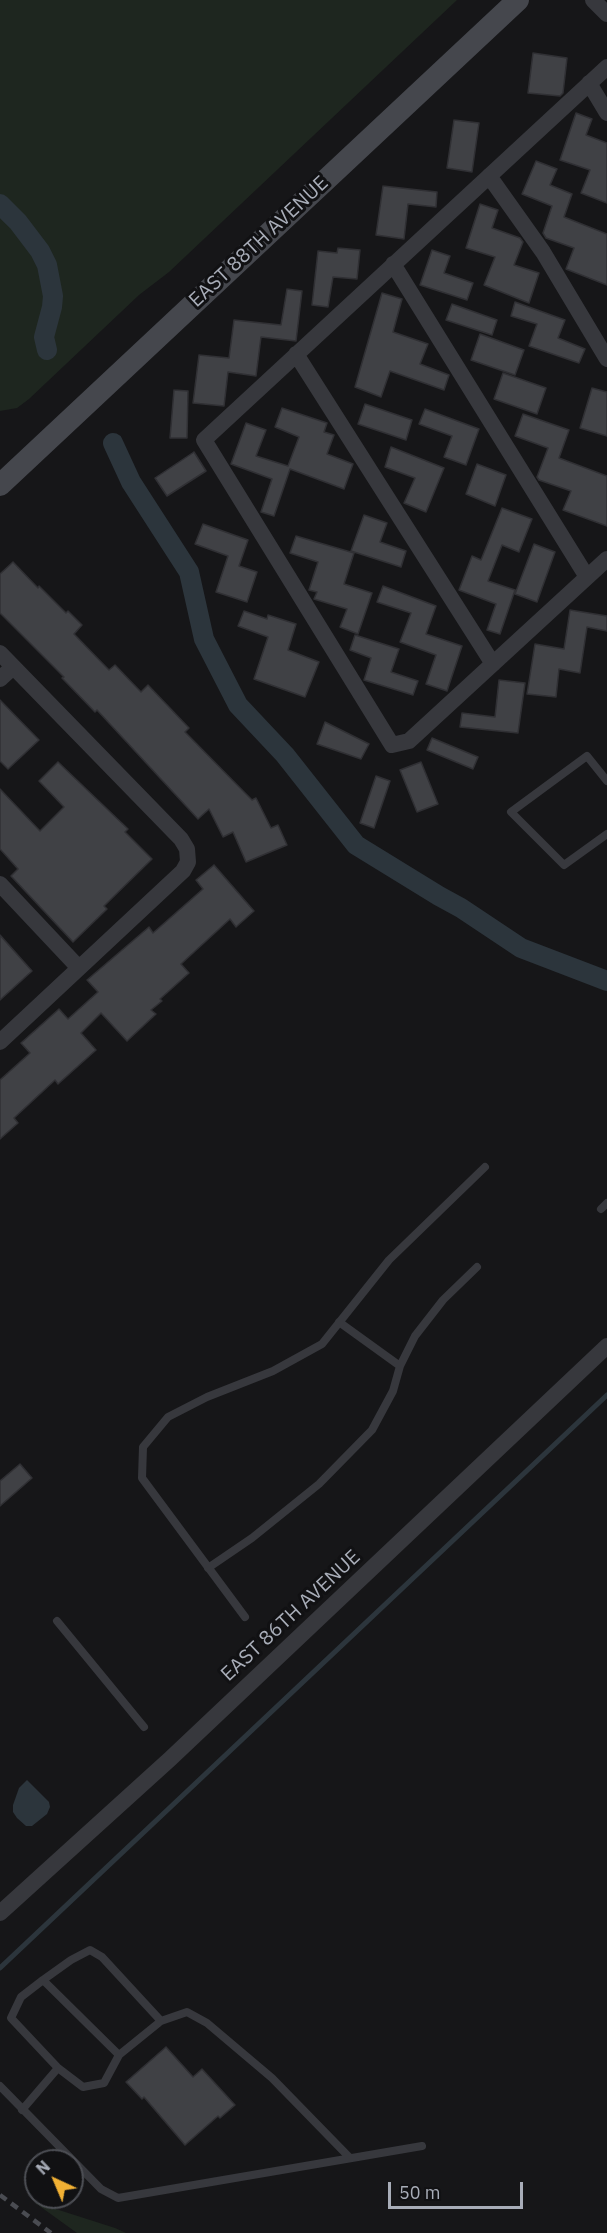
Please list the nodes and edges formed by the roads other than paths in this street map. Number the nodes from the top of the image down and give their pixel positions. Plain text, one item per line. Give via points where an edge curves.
1 (518, 0) edge
2 (593, 0) edge
3 (607, 14) edge
4 (607, 67) edge
5 (589, 83) junction
6 (607, 113) edge
7 (489, 176) junction
8 (393, 264) junction
9 (296, 354) junction
10 (607, 359) edge
11 (3, 477) edge
12 (607, 559) edge
13 (587, 577) junction
14 (0, 653) edge
15 (494, 664) junction
16 (13, 667) junction
17 (0, 679) edge
18 (607, 781) edge
19 (607, 834) edge
20 (0, 884) edge
21 (79, 968) junction
22 (0, 1042) edge
23 (485, 1167) dead end
24 (477, 1268) dead end
25 (339, 1322) junction
26 (607, 1346) edge
27 (400, 1366) junction
28 (208, 1568) junction
29 (245, 1617) dead end
30 (57, 1621) dead end
31 (144, 1727) dead end
32 (0, 1913) edge
33 (43, 1980) junction
34 (161, 2021) junction
35 (119, 2055) junction
36 (58, 2068) junction
37 (0, 2086) edge
38 (22, 2110) junction
39 (422, 2146) dead end
40 (350, 2158) junction

1 - 11 main road, EAST 88TH AVENUE
2 - 3 street
4 - 5 street
5 - 6 street
5 - 7 street
7 - 8 street
7 - 10 street via 543,252
8 - 9 street
8 - 13 street
9 - 15 street
9 - 15 street via 204,440 392,745 409,741
12 - 13 street
13 - 15 street
14 - 16 street
16 - 17 street
16 - 21 street via 187,849 188,862 183,871
18 - 19 lane via 587,756 511,812 564,865
20 - 21 street
21 - 22 street
23 - 25 lane via 389,1260
24 - 27 lane via 443,1300
25 - 27 lane
25 - 28 lane via 322,1344 273,1371 168,1417 143,1447 142,1478
26 - 32 street, EAST 86TH AVENUE via 170,1759
27 - 28 lane via 393,1391 372,1430 319,1484
28 - 29 lane
30 - 31 lane
33 - 34 lane via 90,1950 102,1957
33 - 35 lane
33 - 36 lane via 21,1997 11,2018
34 - 35 lane
34 - 40 lane via 187,2012 207,2023 272,2078
35 - 36 lane via 104,2083 83,2087
36 - 38 lane
37 - 38 lane
38 - 40 lane via 101,2189 118,2198
39 - 40 lane

